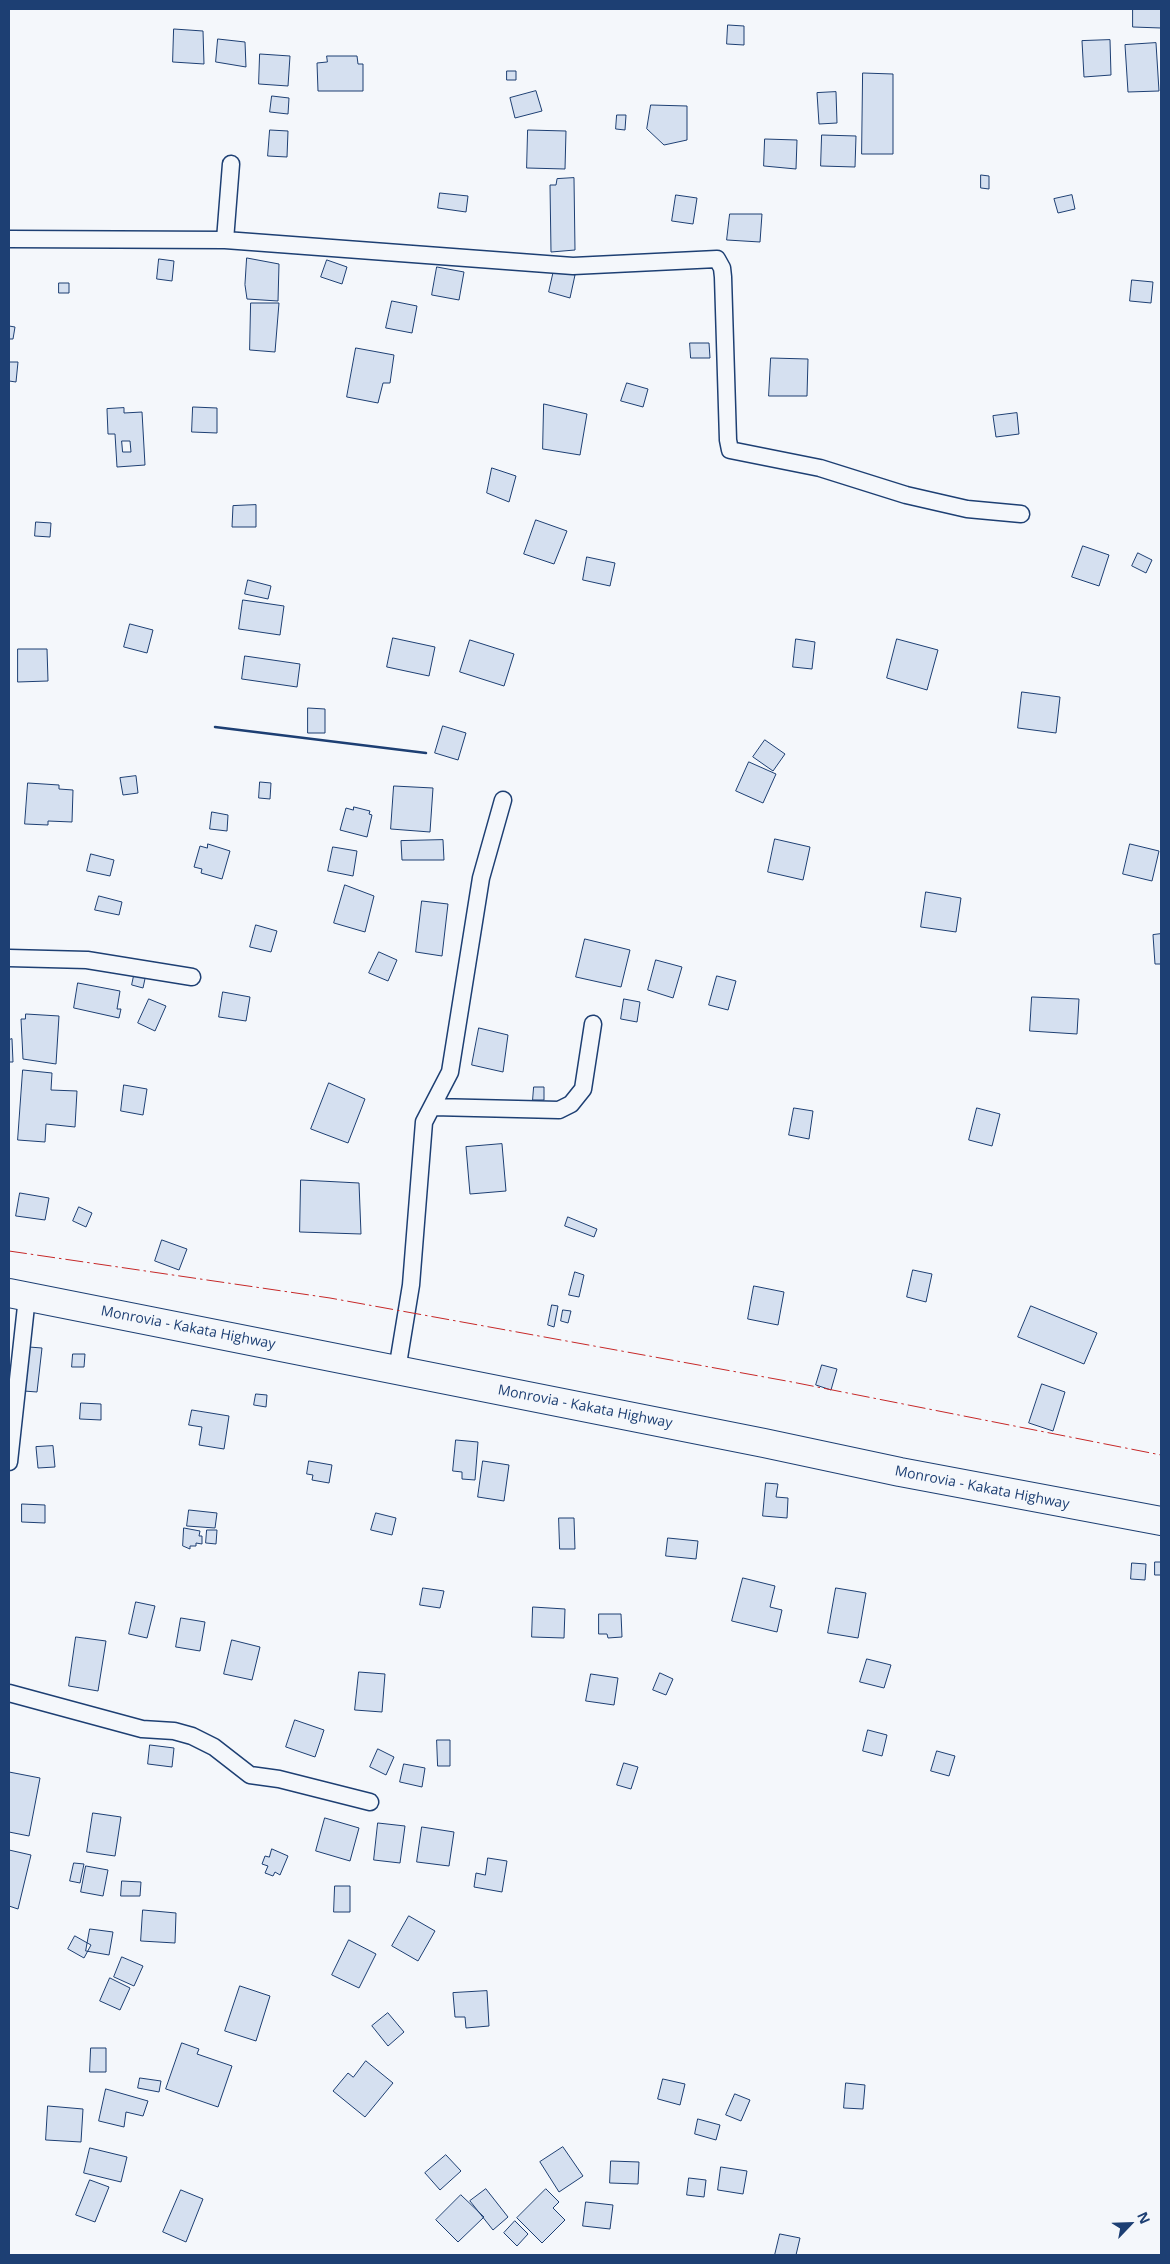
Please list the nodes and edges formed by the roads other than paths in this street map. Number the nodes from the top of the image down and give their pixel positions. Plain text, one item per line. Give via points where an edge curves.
1 (231, 164) dead end
2 (9, 239) edge
3 (225, 240) junction
4 (1021, 514) dead end
5 (503, 800) dead end
6 (9, 958) edge
7 (192, 977) dead end
8 (593, 1024) dead end
9 (433, 1107) junction
10 (18, 1295) edge
11 (397, 1370) junction
12 (9, 1462) edge
13 (1161, 1521) edge
14 (9, 1693) edge
15 (370, 1802) dead end

1 - 3 street
2 - 3 street
3 - 4 street via 573,266 717,259 723,277 730,450 820,468 906,495 967,509
5 - 9 street via 481,878 450,1072
6 - 7 street via 86,960
8 - 9 street via 583,1089 571,1104 559,1110
9 - 11 street via 424,1122 411,1285
10 - 11 highway, Monrovia - Kakata Highway
10 - 12 street
11 - 13 highway, Monrovia - Kakata Highway via 900,1472
14 - 15 street via 142,1729 192,1736 214,1747 250,1775

